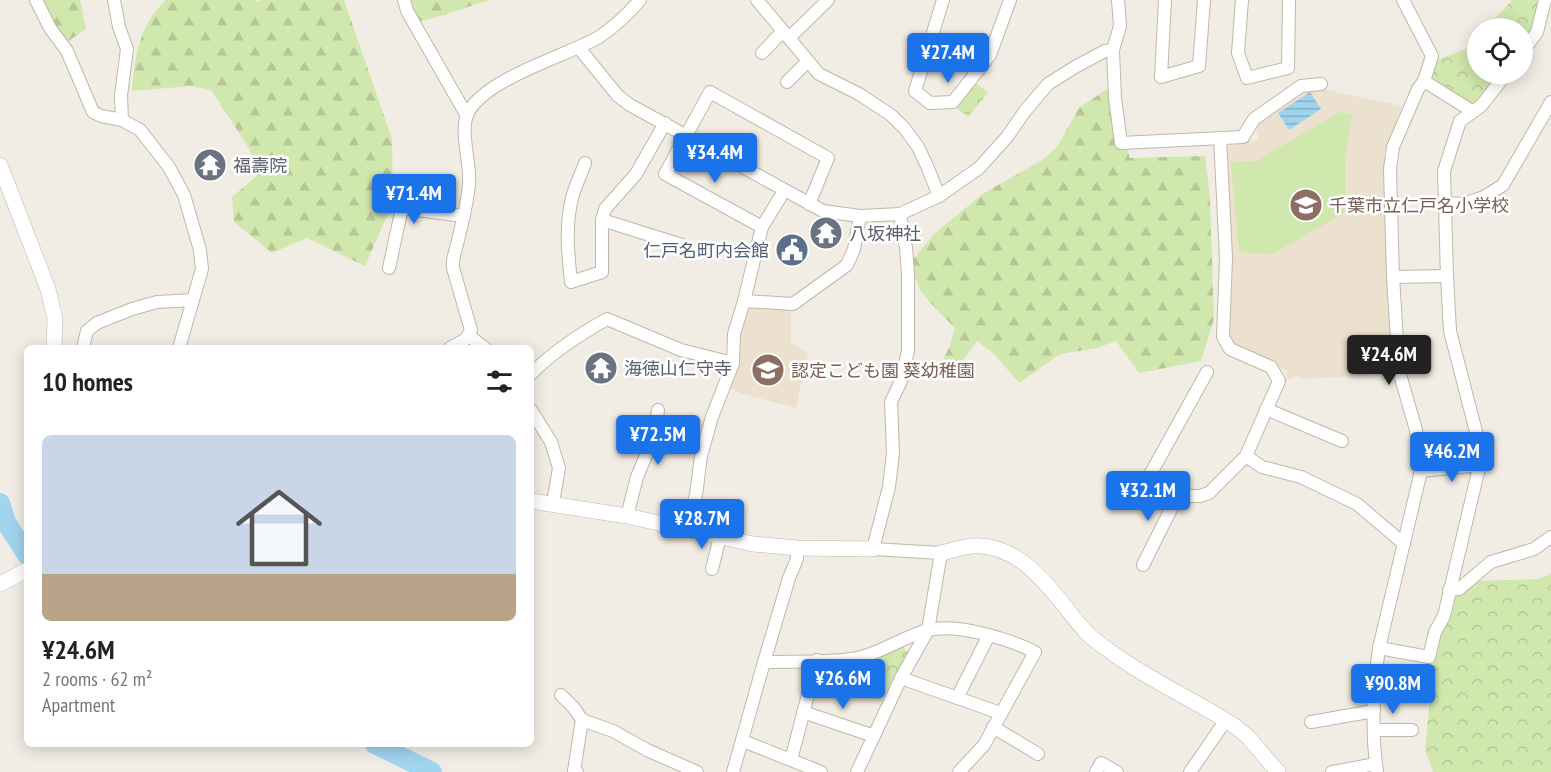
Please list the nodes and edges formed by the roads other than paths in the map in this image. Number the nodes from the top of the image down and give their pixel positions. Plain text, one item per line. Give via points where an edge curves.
1 (36, 0) edge
2 (114, 0) edge
3 (404, 0) edge
4 (640, 0) edge
5 (757, 0) edge
6 (828, 0) edge
7 (943, 0) edge
8 (1010, 0) edge
9 (1118, 0) edge
10 (1165, 0) edge
11 (1204, 0) edge
12 (1242, 0) edge
13 (1289, 0) edge
14 (1403, 0) edge
15 (1545, 0) edge
16 (786, 35) junction
17 (1533, 38) edge
18 (579, 48) junction
19 (1113, 50) junction
20 (762, 53) dead end
21 (807, 62) junction
22 (1424, 81) junction
23 (787, 82) dead end
24 (1321, 84) dead end
25 (1498, 84) edge
26 (1551, 102) edge
27 (1472, 111) junction
28 (467, 116) junction
29 (122, 120) junction
30 (665, 123) junction
31 (687, 135) junction
32 (1220, 138) junction
33 (585, 163) dead end
34 (0, 165) edge
35 (784, 191) junction
36 (939, 196) junction
37 (1445, 203) junction
38 (809, 204) junction
39 (900, 214) junction
40 (463, 216) junction
41 (860, 216) junction
42 (602, 220) junction
43 (762, 227) junction
44 (682, 245) dead end
45 (389, 268) dead end
46 (1447, 276) junction
47 (1393, 277) junction
48 (193, 300) junction
49 (744, 302) junction
50 (469, 336) junction
51 (54, 345) edge
52 (84, 345) edge
53 (180, 345) edge
54 (457, 345) edge
55 (481, 345) edge
56 (733, 363) junction
57 (534, 371) edge
58 (1207, 372) dead end
59 (1266, 409) junction
60 (658, 410) dead end
61 (534, 418) edge
62 (1342, 441) dead end
63 (1246, 456) junction
64 (1480, 465) junction
65 (1421, 471) junction
66 (1179, 493) junction
67 (534, 501) edge
68 (553, 503) junction
69 (627, 516) junction
70 (686, 529) junction
71 (720, 537) junction
72 (1551, 537) edge
73 (1404, 544) junction
74 (797, 548) junction
75 (873, 549) junction
76 (940, 553) junction
77 (1143, 565) dead end
78 (712, 569) dead end
79 (22, 572) edge
80 (0, 584) edge
81 (1449, 590) junction
82 (928, 630) junction
83 (989, 635) junction
84 (1379, 648) junction
85 (817, 660) junction
86 (764, 662) junction
87 (901, 678) junction
88 (561, 695) dead end
89 (957, 698) junction
90 (1374, 711) junction
91 (803, 712) junction
92 (1000, 713) junction
93 (582, 720) junction
94 (1226, 720) junction
95 (1311, 722) dead end
96 (993, 727) junction
97 (1374, 730) junction
98 (1412, 730) dead end
99 (874, 736) junction
100 (743, 741) junction
101 (1038, 754) dead end
102 (790, 760) junction
103 (1376, 768) edge
104 (577, 772) edge
105 (697, 772) edge
106 (733, 772) edge
107 (821, 772) edge
108 (857, 772) edge
109 (959, 772) edge
110 (1096, 772) edge
111 (1117, 772) edge
112 (1190, 772) edge
113 (1278, 772) edge
114 (1332, 772) edge

1 - 29 street via 67,51 93,112
2 - 29 street via 127,49
3 - 28 street
4 - 18 street via 610,29
5 - 16 street
6 - 16 street
7 - 8 street via 915,91 930,103 953,102 990,55
9 - 19 street via 1120,26
10 - 11 street via 1161,77 1199,66
12 - 13 street via 1238,53 1247,78 1288,68
14 - 22 street via 1432,56
15 - 17 street
16 - 20 street
16 - 21 street
18 - 28 street via 501,84 479,100
18 - 30 street via 618,96
19 - 32 street via 1121,143
19 - 36 street via 1095,56 1048,84 984,163
21 - 23 street
21 - 36 street via 819,74 891,115 918,147
22 - 27 street
22 - 47 street via 1394,147 1390,169
24 - 32 street via 1301,86 1254,119 1243,136
25 - 27 street
26 - 37 street via 1503,185 1463,204
27 - 37 street via 1460,121 1444,171
28 - 40 street via 469,183
29 - 48 street via 140,130 153,144 184,195 202,257
30 - 31 street
30 - 42 street via 636,174 605,209
31 - 35 street
31 - 38 street via 710,92 809,147 828,158
31 - 43 street via 665,174
32 - 59 street via 1226,258 1223,338 1230,349 1271,367 1279,381
33 - 42 street via 572,196 568,221 571,282 602,272
34 - 51 street via 48,289 55,319
35 - 38 street
35 - 43 street
36 - 39 street
37 - 46 street
38 - 41 street via 823,211
39 - 41 street
39 - 75 street via 908,273 908,351 891,402 889,487
40 - 45 street via 402,208
40 - 50 street via 453,268 471,324
41 - 49 street via 851,259 828,280 793,304
42 - 44 street
43 - 49 street
46 - 47 street
46 - 64 street via 1450,331 1482,456
47 - 65 street via 1399,371 1416,430
48 - 52 street via 157,302 97,323 87,331
48 - 53 street
49 - 56 street via 734,334
50 - 54 street
50 - 55 street
56 - 57 street via 681,350 607,319 573,338
56 - 70 street via 712,417
58 - 66 street via 1151,473
59 - 62 street
59 - 63 street
60 - 69 street via 654,436
61 - 68 street via 551,442 559,468
63 - 66 street via 1209,493
63 - 73 street via 1262,467 1301,477 1357,504
64 - 65 street
64 - 81 street
65 - 73 street
66 - 77 street
67 - 68 street
68 - 69 street
69 - 70 street
70 - 71 street
71 - 74 street
71 - 78 street
72 - 81 street via 1534,549 1491,562 1459,589
73 - 84 street
74 - 75 street
74 - 86 street via 797,559
75 - 76 street
76 - 82 street
76 - 94 street via 985,547 1020,560 1044,580 1087,633 1103,646
79 - 80 street
81 - 84 street via 1429,657
82 - 83 street via 944,628
82 - 85 street via 851,659
82 - 87 street
83 - 89 street
83 - 92 street via 1035,652
84 - 90 street
85 - 86 street
85 - 91 street
86 - 100 street
87 - 89 street
87 - 99 street
88 - 93 street
89 - 92 street
90 - 95 street
90 - 97 street
91 - 99 street
91 - 102 street
92 - 96 street
93 - 104 street via 574,771
93 - 105 street
94 - 112 street
94 - 113 street via 1248,737
96 - 101 street
96 - 109 street via 984,745
97 - 98 street
97 - 103 street
99 - 108 street
100 - 102 street
100 - 106 street
102 - 107 street
103 - 114 street
110 - 111 street via 1101,763

